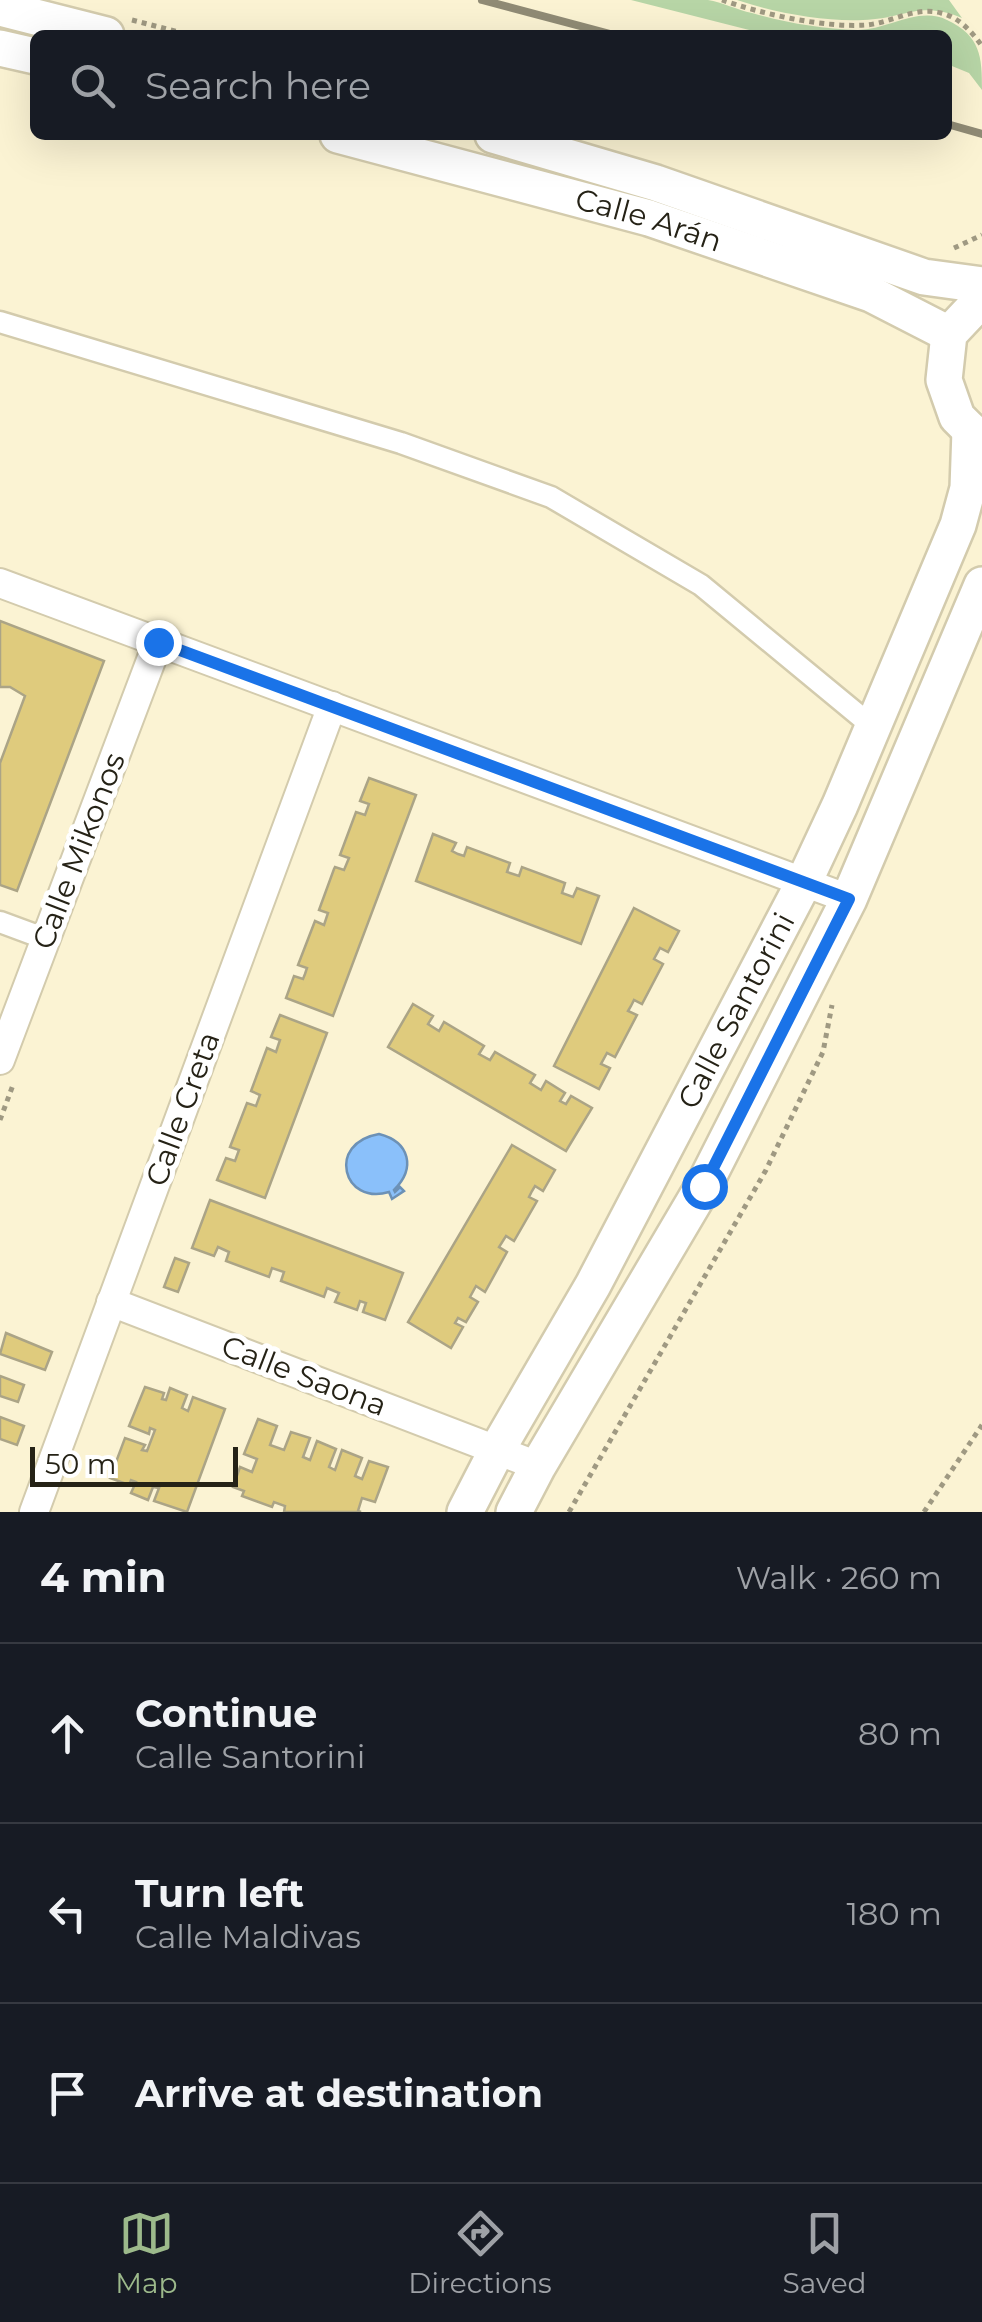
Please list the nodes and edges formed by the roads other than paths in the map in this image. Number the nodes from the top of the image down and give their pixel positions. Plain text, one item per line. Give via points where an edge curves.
1 (0, 8) edge
2 (86, 30) edge
3 (0, 48) edge
4 (30, 55) edge
5 (357, 140) edge
6 (511, 140) edge
7 (982, 286) edge
8 (982, 299) edge
9 (0, 322) edge
10 (950, 334) junction
11 (976, 436) edge
12 (0, 583) edge
13 (982, 586) edge
14 (158, 642) junction
15 (332, 706) junction
16 (873, 727) junction
17 (804, 882) junction
18 (849, 899) junction
19 (0, 922) edge
20 (46, 938) junction
21 (0, 1060) edge
22 (111, 1302) junction
23 (497, 1450) junction
24 (538, 1466) junction
25 (34, 1512) edge
26 (465, 1512) edge
27 (514, 1512) edge

1 - 2 street
3 - 4 street
5 - 10 street, Calle Arán via 649,218 871,294
6 - 7 street, Calle Arán via 656,182 924,276
8 - 10 street
9 - 16 street via 401,443 552,496 700,585
10 - 11 street via 944,380 957,418
11 - 16 street, Calle Santorini via 958,525
12 - 14 street
13 - 18 street, Calle Santorini
14 - 15 street
14 - 20 street, Calle Mikonos
15 - 17 street
15 - 22 street, Calle Creta
16 - 17 street, Calle Santorini
17 - 18 street
17 - 23 street, Calle Santorini via 593,1285
18 - 24 street, Calle Santorini via 704,1186
19 - 20 street
20 - 21 street, Calle Mikonos
22 - 23 street, Calle Saona
22 - 25 street, Calle Creta
23 - 24 street, Calle Saona
23 - 26 street, Calle Santorini
24 - 27 street, Calle Santorini

